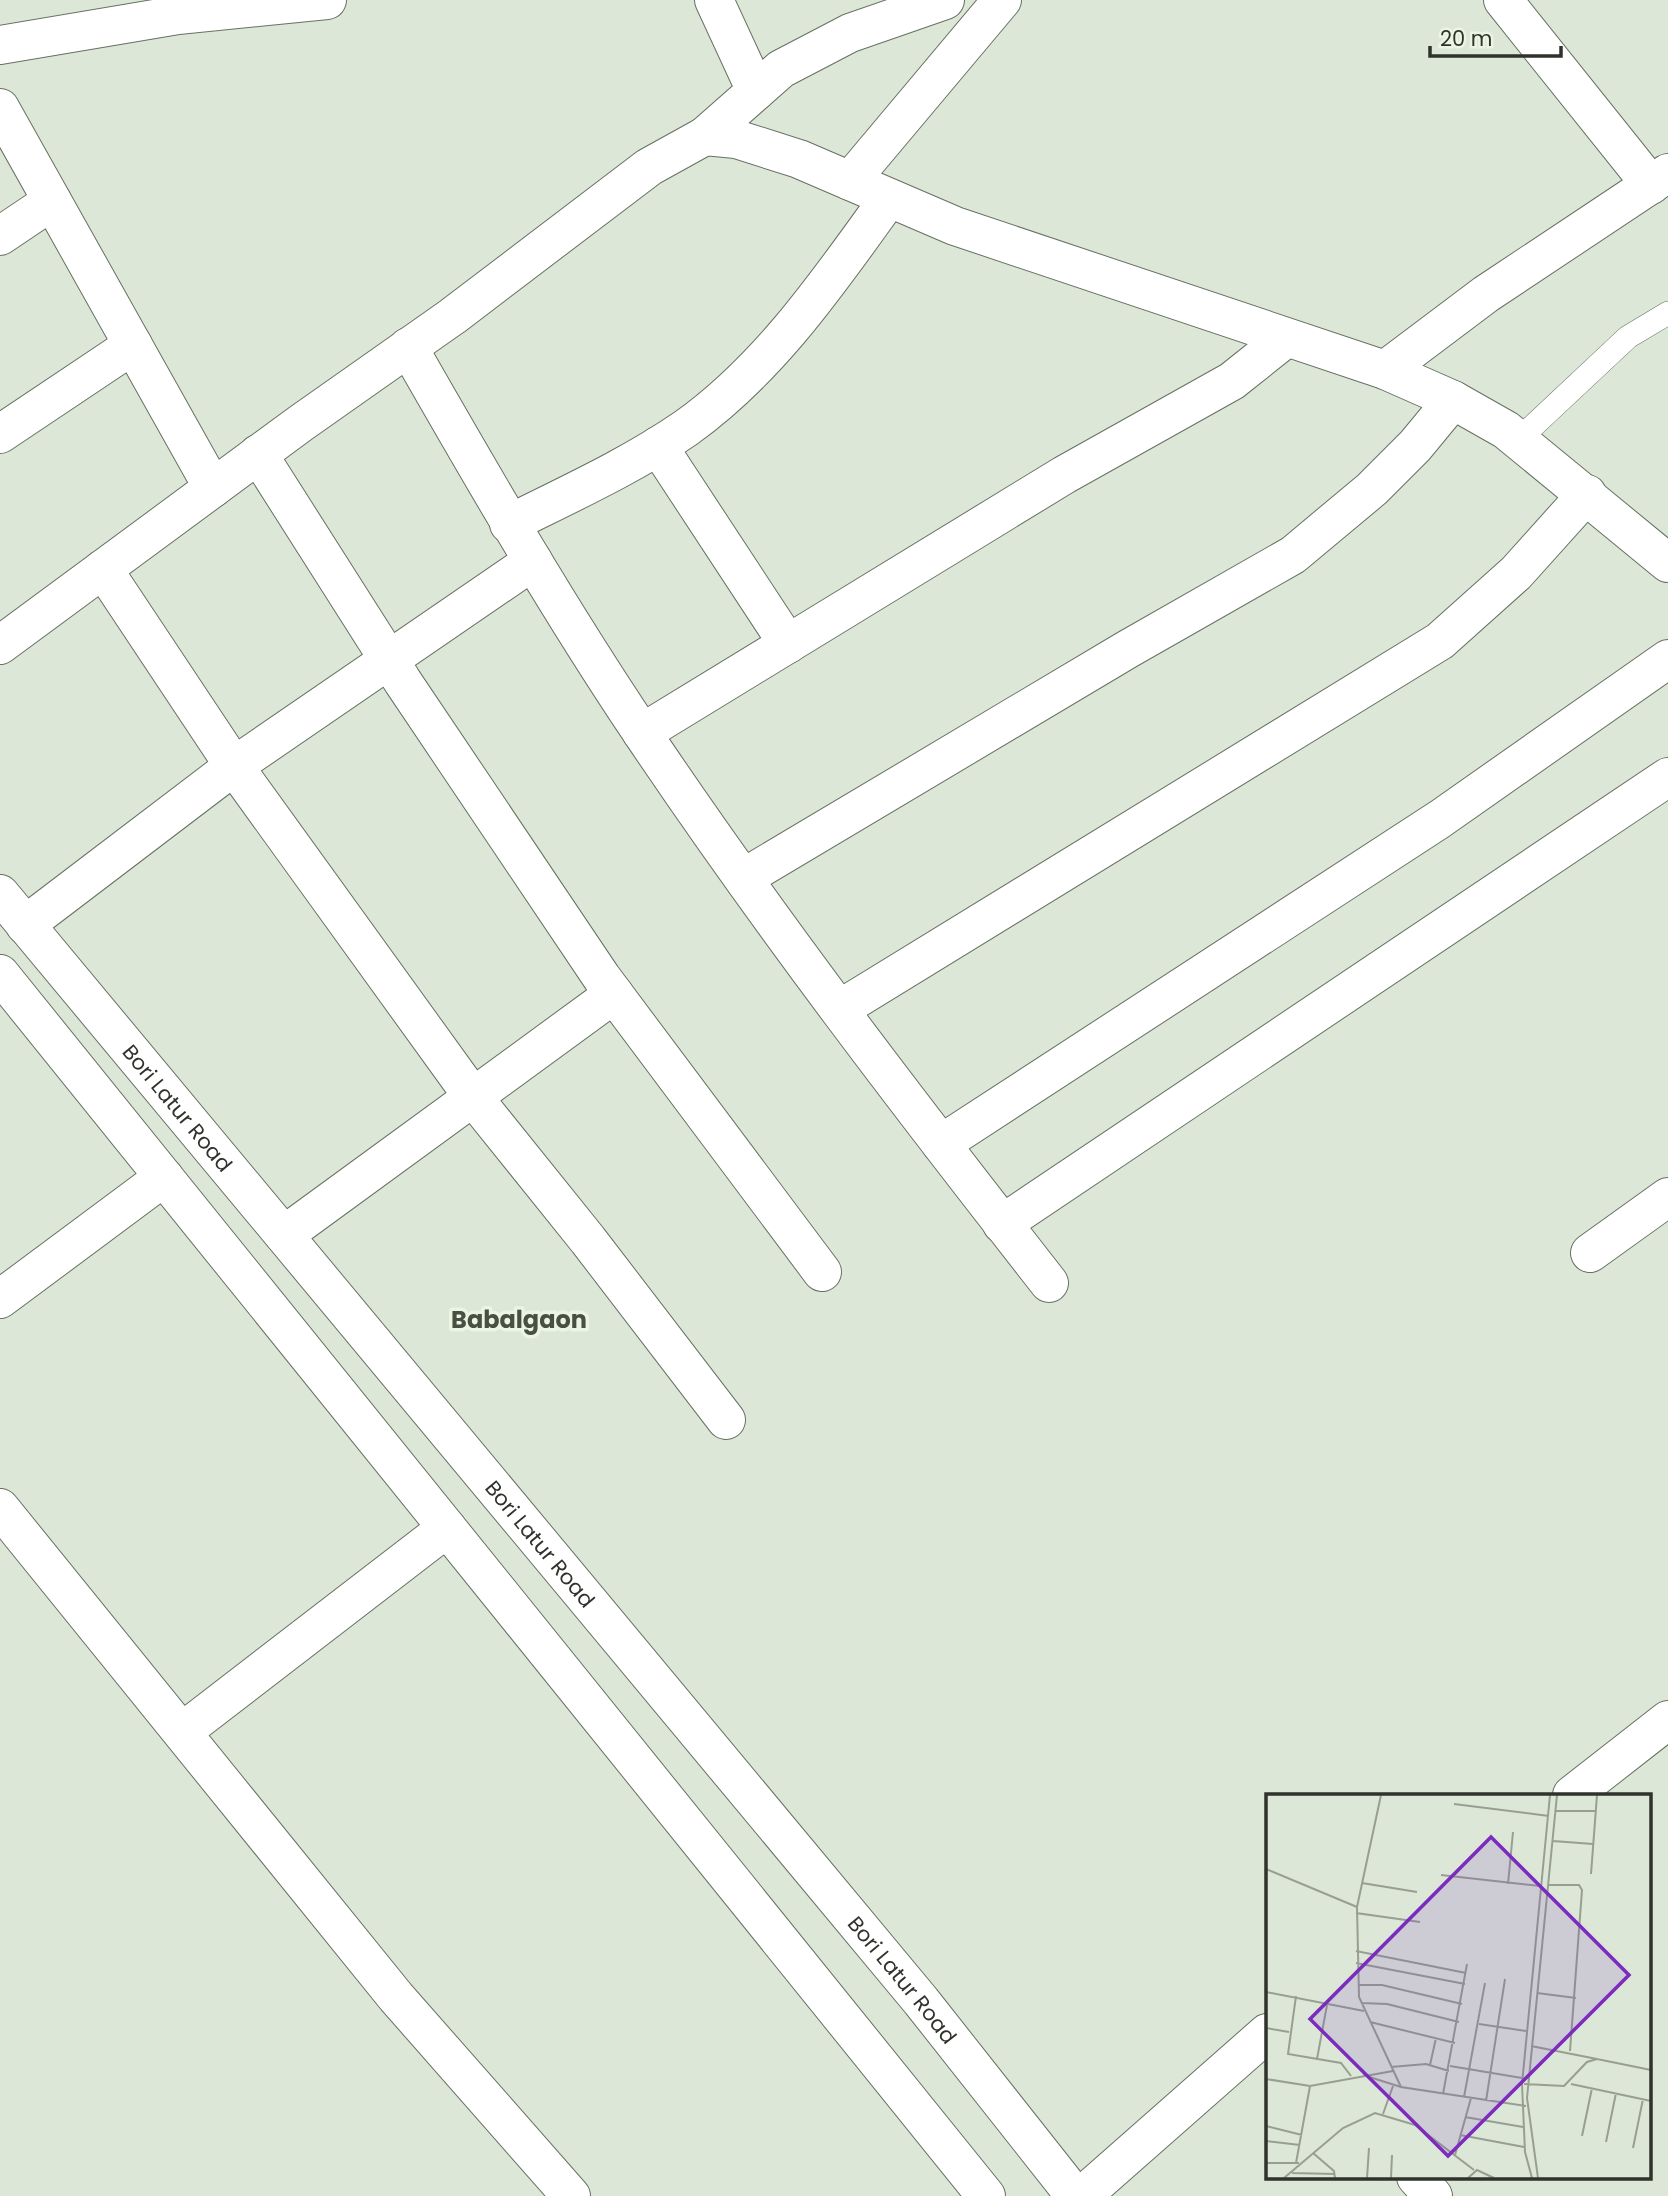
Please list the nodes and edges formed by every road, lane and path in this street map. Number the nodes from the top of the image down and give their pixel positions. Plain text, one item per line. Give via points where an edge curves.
1 (327, 0) edge
2 (713, 0) edge
3 (944, 0) edge
4 (1002, 0) edge
5 (1503, 0) edge
6 (0, 45) edge
7 (756, 91) junction
8 (0, 108) edge
9 (705, 136) junction
10 (1659, 179) edge
11 (850, 181) junction
12 (889, 198) junction
13 (52, 201) junction
14 (0, 236) edge
15 (1668, 313) edge
16 (1286, 338) junction
17 (133, 345) junction
18 (408, 347) junction
19 (1385, 370) junction
20 (1453, 400) junction
21 (0, 434) edge
22 (1518, 440) junction
23 (658, 446) junction
24 (258, 454) junction
25 (213, 488) junction
26 (1587, 494) junction
27 (509, 524) junction
28 (533, 561) junction
29 (1668, 563) edge
30 (103, 569) junction
31 (788, 644) junction
32 (0, 645) edge
33 (387, 658) junction
34 (1668, 659) edge
35 (642, 733) junction
36 (234, 766) junction
37 (1668, 777) edge
38 (745, 877) junction
39 (0, 894) edge
40 (25, 925) junction
41 (0, 974) edge
42 (614, 994) junction
43 (840, 1009) junction
44 (473, 1097) junction
45 (941, 1144) junction
46 (164, 1177) junction
47 (1668, 1197) edge
48 (1002, 1224) junction
49 (284, 1235) junction
50 (1590, 1253) dead end
51 (822, 1272) dead end
52 (1049, 1283) dead end
53 (0, 1298) edge
54 (726, 1420) dead end
55 (0, 1508) edge
56 (447, 1528) junction
57 (1668, 1720) edge
58 (181, 1732) junction
59 (1573, 1794) edge
60 (1266, 2034) edge
61 (1417, 2178) edge
62 (571, 2196) edge
63 (986, 2196) edge
64 (1075, 2196) edge
65 (1082, 2196) edge
66 (1433, 2196) edge

1 - 6 street via 178,15
2 - 7 street
3 - 7 street via 850,33 781,69
4 - 11 street
5 - 10 street
7 - 9 street
8 - 13 street
9 - 11 street via 736,139
9 - 18 street via 649,167
10 - 19 street via 1486,294
11 - 12 street
12 - 16 street via 955,226
12 - 23 street via 811,307 735,386
13 - 14 street
13 - 17 street
15 - 22 lane via 1628,337
16 - 19 street
16 - 31 street via 1232,381 1064,475
17 - 21 street
17 - 25 street
18 - 24 street
18 - 27 street
19 - 20 street
20 - 22 street
20 - 38 street via 1372,489 1293,555
22 - 26 street
23 - 27 street
23 - 31 street
24 - 25 street
24 - 33 street
25 - 30 street
26 - 29 street
26 - 43 street via 1516,573 1440,641
27 - 28 street
28 - 33 street
28 - 35 street
30 - 32 street
30 - 36 street
31 - 35 street
33 - 36 street
33 - 42 street
34 - 45 street via 1440,819
35 - 38 street
36 - 40 street
36 - 44 street
37 - 48 street
38 - 43 street
39 - 40 street, Bori Latur Road
40 - 49 street, Bori Latur Road
41 - 46 street
42 - 44 street
42 - 51 street
43 - 45 street
44 - 49 street
44 - 54 street
45 - 48 street
46 - 53 street
46 - 56 street
47 - 50 street
48 - 52 street
49 - 64 street, Bori Latur Road via 922,2001
55 - 58 street
56 - 58 street
56 - 63 street
57 - 59 street
58 - 62 street via 396,1997
60 - 65 street
61 - 66 street

